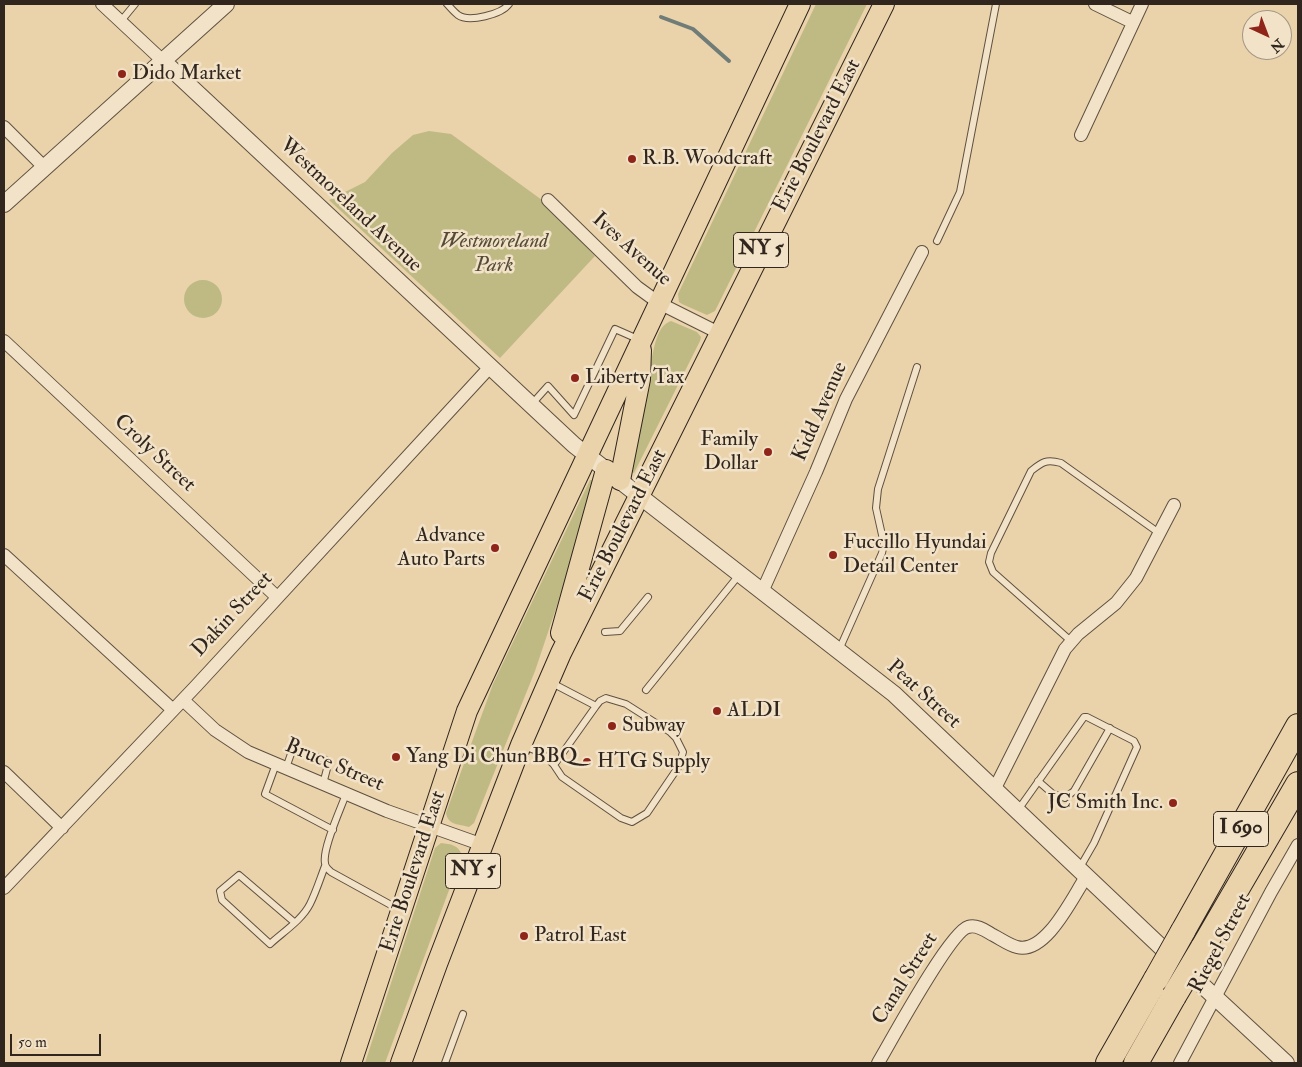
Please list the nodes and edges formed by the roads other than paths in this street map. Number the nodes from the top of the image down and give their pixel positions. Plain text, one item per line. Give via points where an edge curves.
1 (102, 4) edge
2 (135, 4) edge
3 (226, 4) edge
4 (447, 4) edge
5 (509, 4) edge
6 (800, 4) edge
7 (884, 4) edge
8 (996, 4) edge
9 (1095, 4) edge
10 (1142, 4) edge
11 (121, 21) junction
12 (1132, 22) junction
13 (163, 61) junction
14 (4, 127) edge
15 (1081, 136) dead end
16 (44, 167) junction
17 (548, 200) dead end
18 (4, 204) edge
19 (937, 241) dead end
20 (922, 252) dead end
21 (659, 303) junction
22 (719, 333) junction
23 (642, 340) junction
24 (4, 341) edge
25 (490, 367) junction
26 (917, 367) dead end
27 (531, 405) junction
28 (587, 455) junction
29 (613, 475) junction
30 (639, 495) junction
31 (1174, 505) dead end
32 (1159, 533) junction
33 (4, 556) edge
34 (740, 574) junction
35 (762, 592) junction
36 (277, 597) junction
37 (648, 597) dead end
38 (605, 632) dead end
39 (1072, 642) junction
40 (838, 651) junction
41 (548, 681) junction
42 (646, 690) dead end
43 (183, 700) junction
44 (596, 706) junction
45 (173, 710) junction
46 (1298, 726) edge
47 (1110, 728) junction
48 (520, 745) junction
49 (554, 765) junction
50 (281, 766) junction
51 (4, 772) edge
52 (1038, 781) junction
53 (323, 784) junction
54 (1298, 784) edge
55 (994, 790) junction
56 (346, 794) junction
57 (1017, 812) junction
58 (428, 826) junction
59 (62, 828) junction
60 (333, 830) junction
61 (483, 845) junction
62 (1298, 845) edge
63 (325, 866) junction
64 (1082, 873) junction
65 (4, 888) edge
66 (401, 910) junction
67 (294, 922) junction
68 (1161, 947) dead end
69 (1203, 986) dead end
70 (1216, 998) junction
71 (464, 1014) dead end
72 (350, 1063) edge
73 (401, 1063) edge
74 (445, 1063) edge
75 (878, 1063) edge
76 (1108, 1063) edge
77 (1136, 1063) edge
78 (1180, 1063) edge
79 (1286, 1063) edge

1 - 11 street, Westmoreland Avenue
2 - 11 lane
3 - 13 street
4 - 5 lane via 458,16 468,19 487,16
6 - 21 main road, Erie Boulevard East / NY 5
7 - 22 main road, Erie Boulevard East / NY 5
8 - 19 lane via 960,192
9 - 12 street
10 - 12 street
11 - 13 street, Westmoreland Avenue
12 - 15 street
13 - 16 street
13 - 25 street, Westmoreland Avenue
14 - 16 street
16 - 18 street
17 - 21 street, Ives Avenue via 637,287
20 - 35 street, Kidd Avenue via 846,399
21 - 22 street, Ives Avenue
21 - 23 main road, Erie Boulevard East / NY 5
22 - 30 main road, Erie Boulevard East / NY 5
23 - 27 lane via 615,329 574,415 548,386
23 - 28 main road, Erie Boulevard East / NY 5
23 - 29 main road via 640,379
24 - 36 street, Croly Street
25 - 27 street, Westmoreland Avenue
25 - 36 street, Dakin Street
26 - 40 lane via 878,489 876,508 884,544 882,553
27 - 28 street, Westmoreland Avenue
28 - 29 street, Westmoreland Avenue
28 - 58 main road, Erie Boulevard East / NY 5 via 467,711
29 - 30 street, Westmoreland Avenue
29 - 41 main road
30 - 34 street, Peat Street
30 - 41 main road, Erie Boulevard East / NY 5
31 - 32 street
32 - 39 street via 1136,578 1116,603
32 - 39 lane via 1061,463 1051,460 1031,471 990,553 989,562 993,572
33 - 45 street
34 - 35 street, Peat Street
34 - 42 lane
35 - 40 street, Peat Street
36 - 43 street, Dakin Street
37 - 38 lane via 620,631
39 - 55 street via 1065,649
40 - 55 street, Peat Street via 894,694
41 - 44 lane
41 - 48 main road, Erie Boulevard East / NY 5
43 - 45 street, Dakin Street
43 - 50 street, Bruce Street via 215,730 248,752
44 - 49 lane
44 - 49 lane via 606,698 626,704 670,732 680,745 683,752 679,766 647,813 632,822 621,818 562,777
45 - 59 street, Dakin Street
46 - 76 highway, I 690, bridge
47 - 52 lane via 1084,717
47 - 52 lane via 1069,796 1064,798 1053,794
47 - 64 lane via 1134,741 1137,747
48 - 49 lane via 542,753
48 - 61 main road, Erie Boulevard East / NY 5
50 - 53 street, Bruce Street
50 - 53 lane via 293,748 329,761
50 - 60 lane via 265,794
51 - 59 street
52 - 57 lane
53 - 56 street, Bruce Street
54 - 77 highway, I 690, bridge
55 - 57 street, Peat Street
56 - 58 street, Bruce Street
56 - 60 lane
57 - 64 street, Peat Street
58 - 61 street, Bruce Street
58 - 66 main road, Erie Boulevard East / NY 5
59 - 65 street, Dakin Street
60 - 63 lane
61 - 73 main road, Erie Boulevard East / NY 5
62 - 70 street, Riegel Street
63 - 66 lane
63 - 67 lane via 310,905
64 - 68 street, Peat Street
64 - 75 street, Canal Street via 1059,920 1044,937 1028,948 1017,947 977,927 968,926 959,933 943,953
66 - 72 main road, Erie Boulevard East / NY 5
67 - 67 lane via 270,944 222,900 220,891 239,875
69 - 70 street
70 - 78 street, Riegel Street
70 - 79 street
71 - 74 lane

